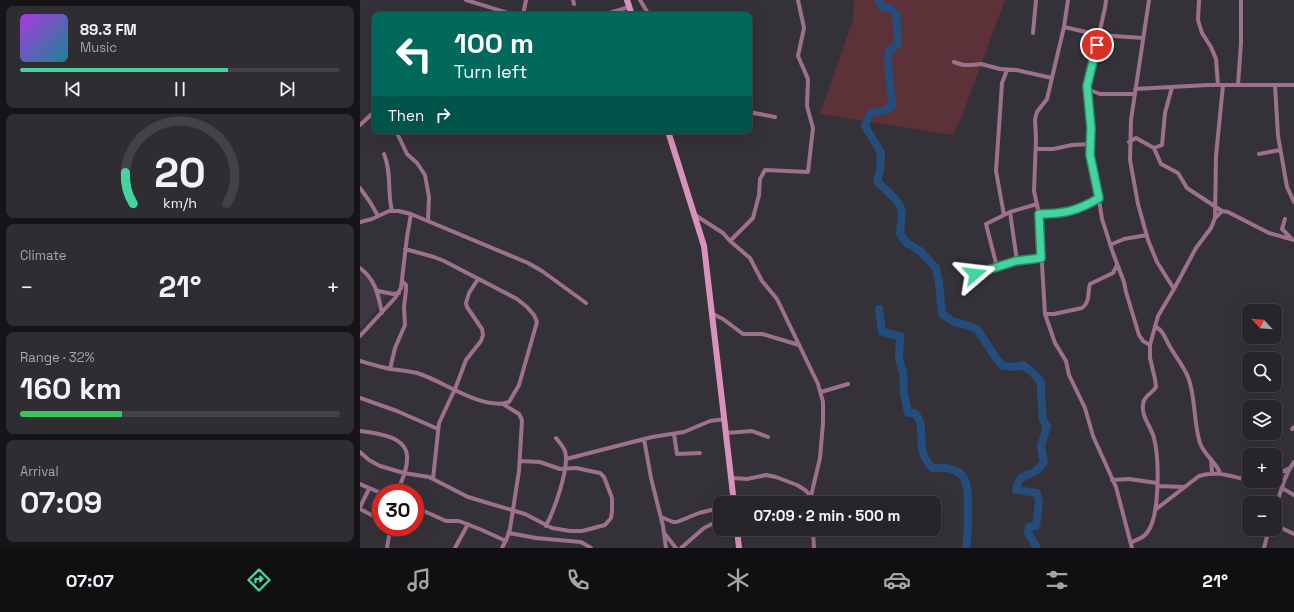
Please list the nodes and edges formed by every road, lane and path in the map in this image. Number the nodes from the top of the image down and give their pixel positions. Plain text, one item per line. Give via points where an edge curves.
1 (466, 0) edge
2 (526, 0) edge
3 (627, 0) edge
4 (640, 0) edge
5 (798, 0) edge
6 (1036, 0) edge
7 (1068, 0) edge
8 (1106, 0) edge
9 (1149, 0) edge
10 (1199, 0) edge
11 (1241, 0) edge
12 (629, 7) junction
13 (505, 12) edge
14 (524, 12) edge
15 (613, 12) edge
16 (631, 12) edge
17 (647, 12) edge
18 (1064, 27) junction
19 (1033, 33) dead end
20 (1099, 35) junction
21 (1143, 38) junction
22 (954, 62) dead end
23 (1007, 70) junction
24 (1052, 78) junction
25 (1218, 85) junction
26 (1223, 85) junction
27 (1238, 85) junction
28 (1275, 85) junction
29 (1294, 85) edge
30 (1172, 87) junction
31 (1087, 89) junction
32 (1135, 92) junction
33 (372, 113) edge
34 (752, 113) edge
35 (776, 117) dead end
36 (361, 122) edge
37 (397, 134) edge
38 (669, 134) edge
39 (1129, 142) junction
40 (1091, 144) junction
41 (1036, 148) junction
42 (1154, 148) junction
43 (1280, 150) junction
44 (384, 154) dead end
45 (1259, 154) dead end
46 (360, 188) edge
47 (1099, 198) junction
48 (1293, 200) edge
49 (1036, 204) junction
50 (1215, 206) junction
51 (392, 211) junction
52 (1222, 211) junction
53 (1010, 212) junction
54 (411, 214) junction
55 (1039, 214) junction
56 (694, 215) junction
57 (1004, 215) junction
58 (378, 216) junction
59 (1215, 218) junction
60 (1285, 219) dead end
61 (428, 221) junction
62 (360, 222) edge
63 (1147, 235) junction
64 (1293, 240) edge
65 (730, 241) junction
66 (1110, 245) junction
67 (406, 250) junction
68 (1041, 258) junction
69 (1016, 261) junction
70 (1117, 265) junction
71 (997, 267) junction
72 (360, 268) edge
73 (975, 274) dead end
74 (478, 279) junction
75 (402, 281) junction
76 (1174, 289) junction
77 (378, 291) junction
78 (399, 293) junction
79 (586, 303) dead end
80 (382, 313) junction
81 (711, 313) junction
82 (1045, 314) junction
83 (1155, 326) junction
84 (360, 336) edge
85 (1150, 344) junction
86 (799, 345) junction
87 (360, 361) edge
88 (390, 369) junction
89 (848, 384) dead end
90 (455, 389) junction
91 (821, 392) junction
92 (360, 398) edge
93 (503, 404) junction
94 (725, 419) junction
95 (438, 429) junction
96 (360, 431) edge
97 (726, 433) junction
98 (674, 434) junction
99 (768, 437) dead end
100 (556, 438) dead end
101 (644, 439) junction
102 (360, 452) edge
103 (700, 453) dead end
104 (566, 459) junction
105 (1211, 459) junction
106 (520, 461) junction
107 (1294, 462) edge
108 (565, 468) junction
109 (1290, 468) junction
110 (1282, 472) edge
111 (404, 473) junction
112 (1212, 473) junction
113 (1220, 473) junction
114 (732, 478) junction
115 (1242, 478) edge
116 (433, 479) junction
117 (1112, 480) junction
118 (360, 484) edge
119 (400, 484) edge
120 (1157, 484) junction
121 (1185, 487) junction
122 (1282, 488) junction
123 (369, 489) junction
124 (372, 490) edge
125 (1294, 495) edge
126 (733, 496) edge
127 (811, 496) joint
128 (1279, 496) edge
129 (360, 508) edge
130 (512, 510) junction
131 (713, 510) edge
132 (1155, 510) junction
133 (424, 511) edge
134 (372, 515) edge
135 (661, 517) junction
136 (713, 523) edge
137 (468, 524) junction
138 (546, 526) junction
139 (1282, 528) edge
140 (509, 533) junction
141 (664, 533) junction
142 (1294, 534) edge
143 (389, 536) edge
144 (738, 536) edge
145 (813, 536) edge
146 (1267, 536) edge
147 (506, 541) junction
148 (1132, 542) junction
149 (386, 548) edge
150 (455, 548) edge
151 (502, 548) edge
152 (592, 548) edge
153 (666, 548) edge
154 (676, 548) edge
155 (681, 548) edge
156 (739, 548) edge
157 (814, 548) edge
158 (1132, 548) edge
159 (1264, 548) edge

1 - 13 street
2 - 14 street
3 - 12 main road
4 - 17 street
5 - 65 street via 804,28 798,56 808,79 807,106 813,128 808,172 765,170 760,179 753,218
6 - 19 street
7 - 18 street
8 - 20 street
9 - 21 street
10 - 25 street via 1198,20 1216,59
11 - 27 street
12 - 15 street
12 - 16 main road
18 - 20 street
18 - 24 street
20 - 21 street
20 - 31 street
21 - 32 street
22 - 23 street via 963,65 981,64
23 - 24 street
23 - 57 street via 1002,83 996,166
24 - 41 street via 1047,99 1035,116
25 - 26 street
25 - 30 street
26 - 27 street
26 - 50 street via 1216,156
27 - 28 street
28 - 29 street
28 - 43 street
30 - 32 street
30 - 42 street via 1165,113 1162,145
31 - 32 street via 1100,94
31 - 40 street
32 - 39 street
33 - 36 street
34 - 35 street
37 - 61 street via 407,154 425,175 429,197
38 - 56 main road
39 - 42 street via 1136,138
39 - 63 street via 1136,196
40 - 41 street via 1053,149
40 - 47 street via 1091,159
41 - 49 street
42 - 50 street via 1161,164 1178,173 1187,188
43 - 45 street
43 - 48 street via 1287,187
44 - 51 street via 388,166
46 - 58 street
47 - 55 street via 1069,212
47 - 66 street
49 - 53 street
49 - 55 street
50 - 52 street
50 - 59 street
51 - 54 street
51 - 58 street
52 - 59 street
52 - 64 street via 1269,233
53 - 57 street
53 - 69 street
54 - 61 street
54 - 67 street
55 - 68 street
56 - 65 street via 723,233
56 - 81 main road via 704,246
57 - 71 street via 987,222 986,225
58 - 62 street
59 - 76 street via 1212,228 1196,248
60 - 64 street via 1282,229
61 - 79 street via 542,271
63 - 66 street via 1124,239
63 - 76 street via 1157,262
65 - 86 street via 750,258 762,281 777,300
66 - 70 street
67 - 74 street via 444,261
67 - 75 street
68 - 69 street
68 - 82 street
69 - 71 street
70 - 82 street via 1113,273 1090,284 1088,300 1082,308
70 - 85 street via 1139,335 1143,341
71 - 73 street
72 - 77 street
74 - 90 street via 466,303 482,329 482,341 466,360
74 - 93 street via 517,299 534,315 537,322 519,385 509,402
75 - 78 street
75 - 88 street via 406,284 405,325 395,348
76 - 83 street via 1162,306
77 - 78 street
77 - 80 street
78 - 80 street
80 - 84 street
81 - 86 street via 723,318 743,334 762,334
81 - 94 main road
82 - 117 street
83 - 85 street
83 - 105 street via 1162,331 1187,376 1200,442
85 - 120 street via 1156,387 1144,398 1143,413 1154,437
86 - 91 street
87 - 88 street
88 - 90 street via 418,374
89 - 91 street
90 - 93 street via 479,401
90 - 95 street
91 - 127 street via 823,423
92 - 95 street via 396,410
93 - 106 street via 522,416
94 - 97 main road
94 - 98 street via 710,421
95 - 116 street
96 - 111 street via 386,435 401,444 408,456
97 - 99 street via 752,431
97 - 114 main road
98 - 101 street
98 - 103 street via 677,454
100 - 104 street via 565,451
101 - 104 street
101 - 135 street
102 - 111 street via 380,466
104 - 108 street
105 - 112 street
105 - 113 street
106 - 108 street via 540,462 560,469
106 - 130 street
107 - 109 street
108 - 138 street via 554,510
108 - 138 street via 593,471 604,477 612,498 611,518 605,524 582,531
109 - 110 street
109 - 122 street
111 - 116 street
111 - 119 street
112 - 113 street
112 - 121 street via 1199,476
113 - 115 street
114 - 126 main road
114 - 127 street via 747,479 770,475 797,485
116 - 130 street via 468,497
117 - 120 street via 1129,479
117 - 148 street via 1118,492
118 - 123 street
120 - 121 street
120 - 132 street
121 - 132 street
122 - 125 street
122 - 128 street
123 - 124 street
123 - 129 street
129 - 134 street
130 - 138 street
130 - 140 street
131 - 135 street via 677,522
132 - 148 street via 1146,534
133 - 137 street via 446,521
135 - 141 street
136 - 155 street
137 - 147 street
137 - 150 street
139 - 142 street
140 - 147 street
140 - 152 street via 581,542
141 - 153 street
141 - 154 street
143 - 149 street
144 - 156 main road
145 - 157 street
146 - 159 street
147 - 151 street
148 - 158 street

